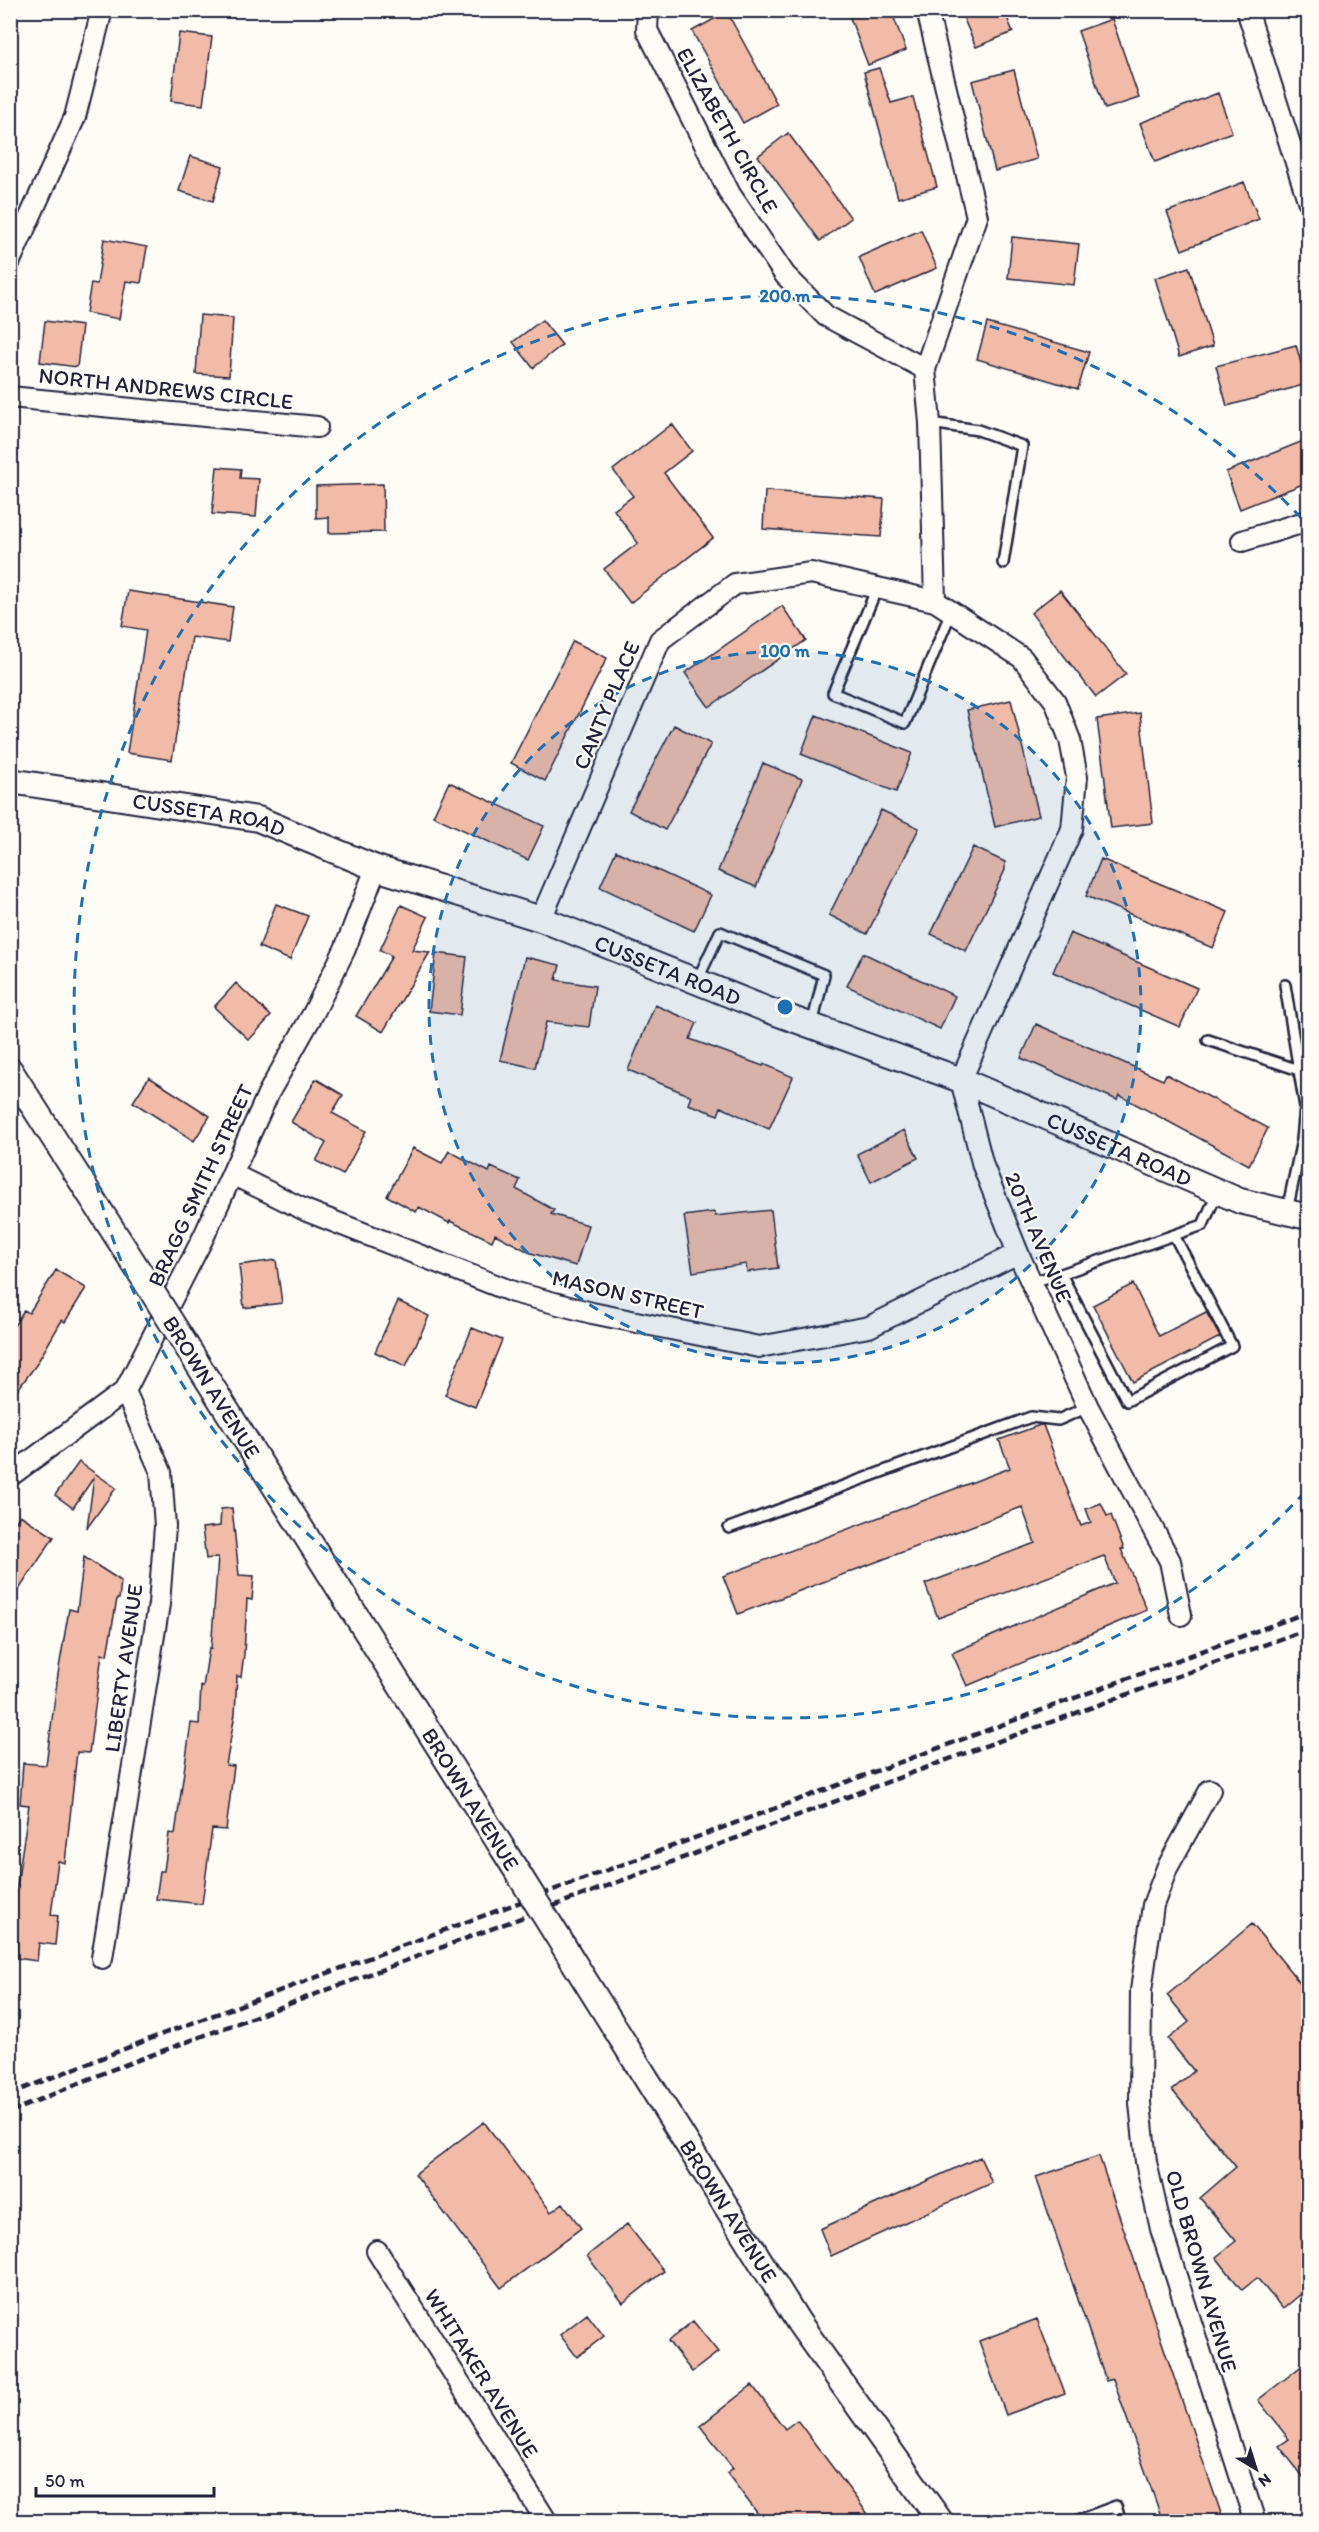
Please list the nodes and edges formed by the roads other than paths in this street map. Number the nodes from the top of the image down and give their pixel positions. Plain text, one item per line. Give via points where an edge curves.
1 (102, 10) edge
2 (648, 10) edge
3 (927, 10) edge
4 (1247, 10) edge
5 (1304, 169) edge
6 (1308, 200) edge
7 (10, 261) edge
8 (925, 369) junction
9 (10, 397) edge
10 (930, 423) junction
11 (317, 427) dead end
12 (1308, 521) edge
13 (1242, 542) dead end
14 (1003, 563) dead end
15 (877, 588) junction
16 (943, 607) junction
17 (10, 781) edge
18 (376, 868) junction
19 (541, 920) junction
20 (697, 981) junction
21 (1285, 985) dead end
22 (812, 1025) junction
23 (1208, 1040) dead end
24 (10, 1070) edge
25 (1299, 1070) junction
26 (961, 1080) junction
27 (232, 1174) junction
28 (1217, 1192) junction
29 (1297, 1215) edge
30 (1174, 1235) junction
31 (1018, 1253) junction
32 (1061, 1274) junction
33 (1031, 1282) junction
34 (125, 1391) junction
35 (1088, 1407) junction
36 (10, 1476) edge
37 (729, 1528) dead end
38 (1181, 1615) dead end
39 (1210, 1790) dead end
40 (102, 1958) dead end
41 (377, 2251) dead end
42 (547, 2522) edge
43 (941, 2522) edge
44 (1073, 2522) edge
45 (1121, 2522) edge
46 (1255, 2522) edge

1 - 7 street via 75,117
2 - 8 street, ELIZABETH CIRCLE via 647,30 730,194 784,275 826,316
3 - 8 street via 977,217
4 - 5 street
5 - 6 street
8 - 10 street
9 - 11 street, NORTH ANDREWS CIRCLE
10 - 14 lane via 978,430 1022,446
10 - 16 street
12 - 13 street
15 - 16 street, CANTY PLACE
15 - 16 lane via 833,693 905,723
15 - 19 street, CANTY PLACE via 811,573 735,584 660,640
16 - 26 street, CANTY PLACE via 1022,658 1054,701 1070,740 1077,777 1072,829
17 - 18 street, CUSSETA ROAD via 258,819
18 - 19 street, CUSSETA ROAD
18 - 27 street, BRAGG SMITH STREET via 345,949 269,1092
19 - 20 street, CUSSETA ROAD
20 - 22 street, CUSSETA ROAD
20 - 22 lane via 720,932 824,975
21 - 25 lane
22 - 26 street, CUSSETA ROAD
23 - 25 lane
24 - 43 street, BROWN AVENUE, bridge via 800,2323
25 - 29 lane via 1305,1107
26 - 28 street, CUSSETA ROAD
26 - 31 street, 20TH AVENUE via 983,1166
27 - 31 street, MASON STREET via 307,1211 513,1292 592,1313 759,1347 869,1327
27 - 34 street, BRAGG SMITH STREET
28 - 29 street, CUSSETA ROAD
28 - 30 lane via 1203,1225
30 - 32 lane
30 - 32 lane via 1232,1346 1127,1401
31 - 33 street, 20TH AVENUE
32 - 33 lane
33 - 35 street, 20TH AVENUE
34 - 36 street, BRAGG SMITH STREET
34 - 40 street, LIBERTY AVENUE via 161,1472 165,1526 159,1604
35 - 37 lane via 1058,1420 1031,1417
35 - 38 street, 20TH AVENUE via 1170,1561
39 - 46 street, OLD BROWN AVENUE via 1167,1868 1153,1905 1141,1991 1140,2103 1146,2162 1161,2229
41 - 42 street, WHITAKER AVENUE
44 - 45 lane via 1116,2506

